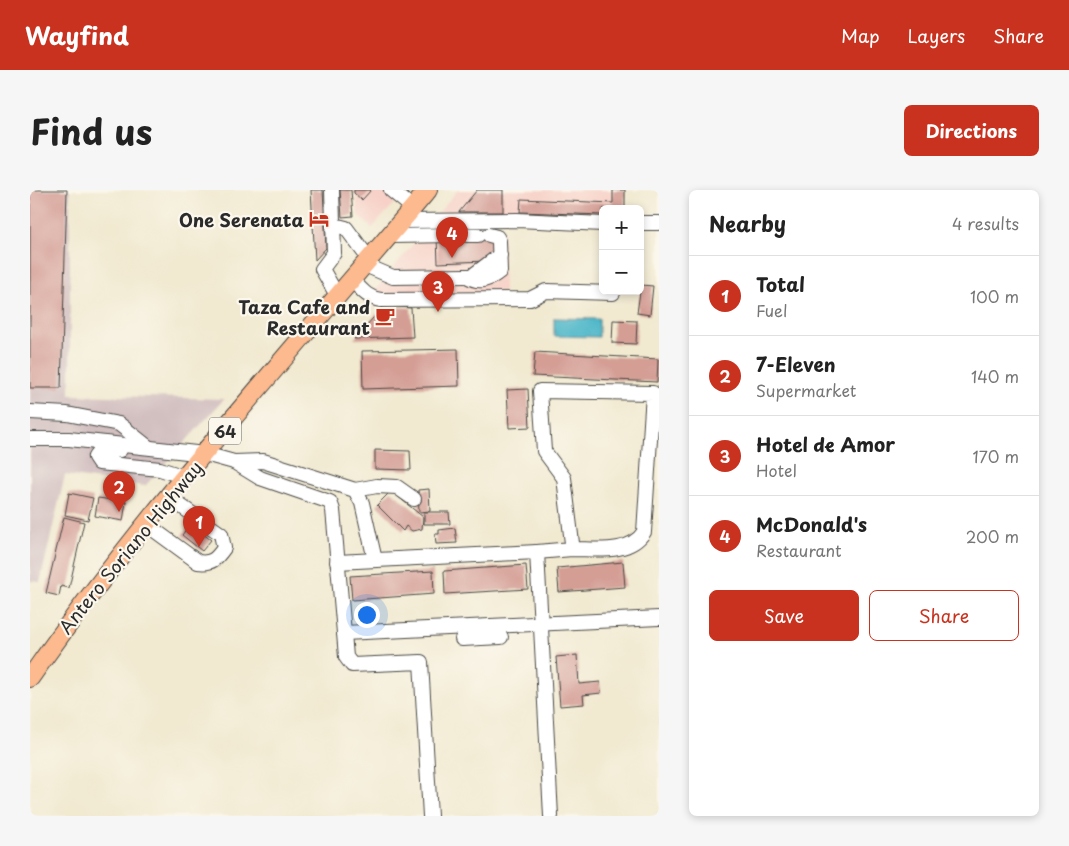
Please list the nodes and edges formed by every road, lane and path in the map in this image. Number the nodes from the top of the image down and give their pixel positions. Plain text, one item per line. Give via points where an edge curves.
1 (332, 190) edge
2 (391, 190) edge
3 (428, 190) edge
4 (413, 208) junction
5 (402, 221) junction
6 (644, 223) edge
7 (659, 223) edge
8 (599, 224) edge
9 (334, 225) junction
10 (390, 236) junction
11 (367, 262) junction
12 (352, 280) junction
13 (599, 293) edge
14 (338, 297) junction
15 (30, 412) edge
16 (30, 439) edge
17 (149, 448) junction
18 (202, 457) junction
19 (234, 462) junction
20 (185, 477) junction
21 (355, 490) junction
22 (168, 497) junction
23 (414, 499) dead end
24 (146, 524) junction
25 (572, 549) junction
26 (537, 552) junction
27 (375, 560) junction
28 (337, 562) junction
29 (659, 618) edge
30 (541, 624) junction
31 (344, 633) junction
32 (501, 637) dead end
33 (462, 639) dead end
34 (30, 678) edge
35 (430, 816) edge
36 (551, 816) edge

1 - 9 street
2 - 4 street
3 - 4 main road, Antero Soriano Highway / 64
4 - 5 main road, Antero Soriano Highway / 64
5 - 8 street via 517,220
5 - 10 main road, Antero Soriano Highway / 64
6 - 7 street
9 - 11 street via 346,228
9 - 14 street via 334,253 322,269
10 - 11 main road, Antero Soriano Highway / 64
10 - 11 street via 497,237 500,254 472,276 393,277
11 - 12 main road, Antero Soriano Highway / 64
12 - 13 street via 366,295 381,300 530,299 546,291
12 - 14 main road, Antero Soriano Highway / 64
14 - 18 main road, Antero Soriano Highway / 64
15 - 17 street via 67,414 119,424
16 - 17 street via 69,439
17 - 18 street
18 - 19 street
18 - 20 main road, Antero Soriano Highway / 64
18 - 20 street via 159,450 113,450 98,453 95,457 99,463 160,469
19 - 21 street via 263,460
19 - 28 street via 260,478 330,502
20 - 22 main road, Antero Soriano Highway / 64
21 - 23 street via 396,487
21 - 27 street via 362,503
22 - 24 main road, Antero Soriano Highway / 64
22 - 24 street via 221,534 224,548 214,561 207,564 198,562
24 - 34 main road, Antero Soriano Highway / 64 via 75,614
25 - 25 street via 564,478 544,451 540,391 653,393 644,532 638,542 625,546
25 - 26 street
26 - 27 street
26 - 30 street
27 - 28 street
28 - 31 street
29 - 30 street
30 - 31 street
30 - 36 street
31 - 35 street via 346,657 352,666 421,662
32 - 33 street

